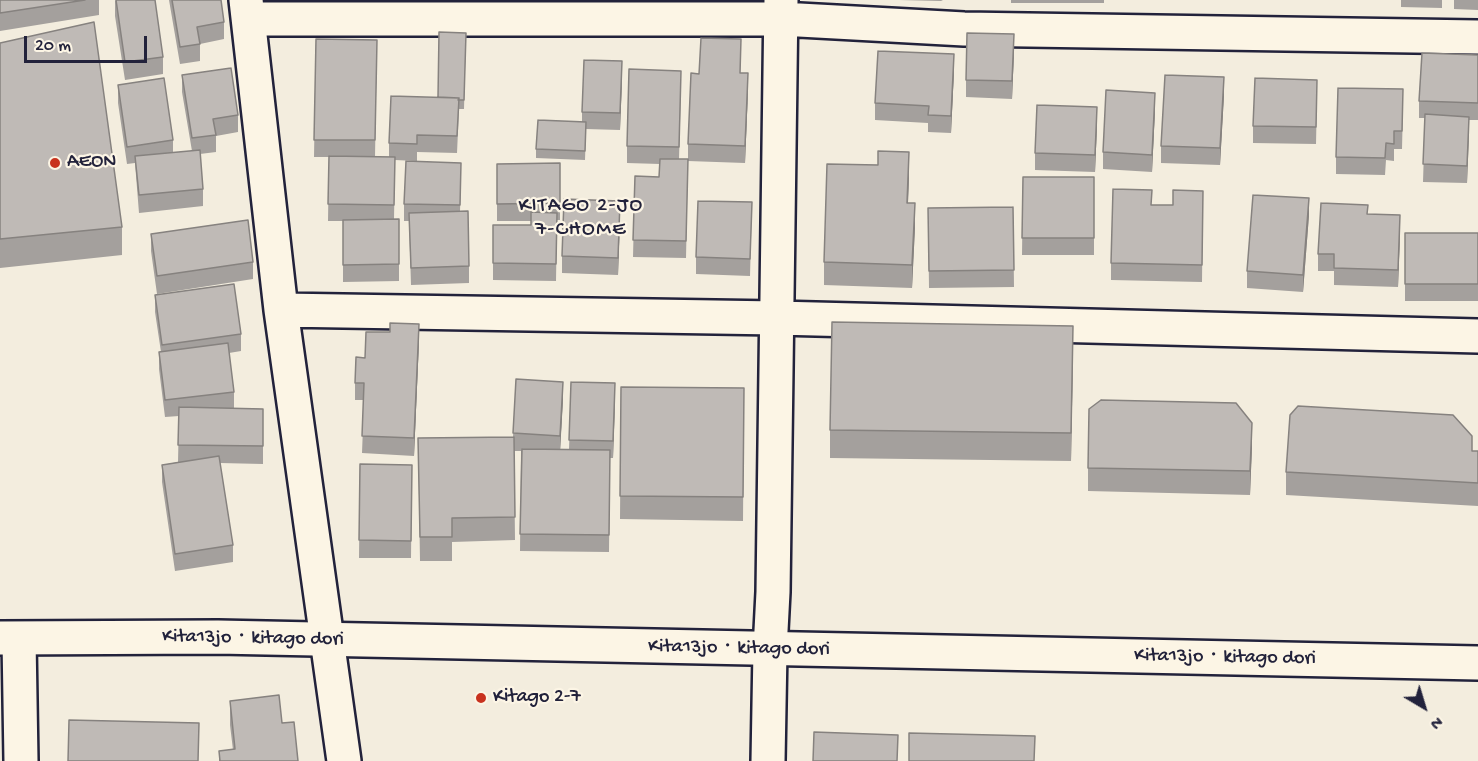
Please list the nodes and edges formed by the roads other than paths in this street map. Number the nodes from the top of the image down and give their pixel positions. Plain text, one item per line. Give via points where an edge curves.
1 (781, 9) edge
2 (247, 10) edge
3 (963, 14) edge
4 (1478, 37) edge
5 (281, 310) junction
6 (777, 318) junction
7 (1478, 336) edge
8 (9, 639) edge
9 (327, 640) junction
10 (770, 650) junction
11 (1478, 663) edge
12 (21, 761) edge
13 (344, 761) edge
14 (768, 761) edge

1 - 2 street
1 - 3 street
1 - 6 street
2 - 5 street
3 - 4 street
5 - 6 street
5 - 9 street
6 - 7 street
6 - 10 street
8 - 9 street, Kita13jo・kitago dori
8 - 12 street
9 - 10 street, Kita13jo・kitago dori
9 - 13 street
10 - 11 street, Kita13jo・kitago dori
10 - 14 street

